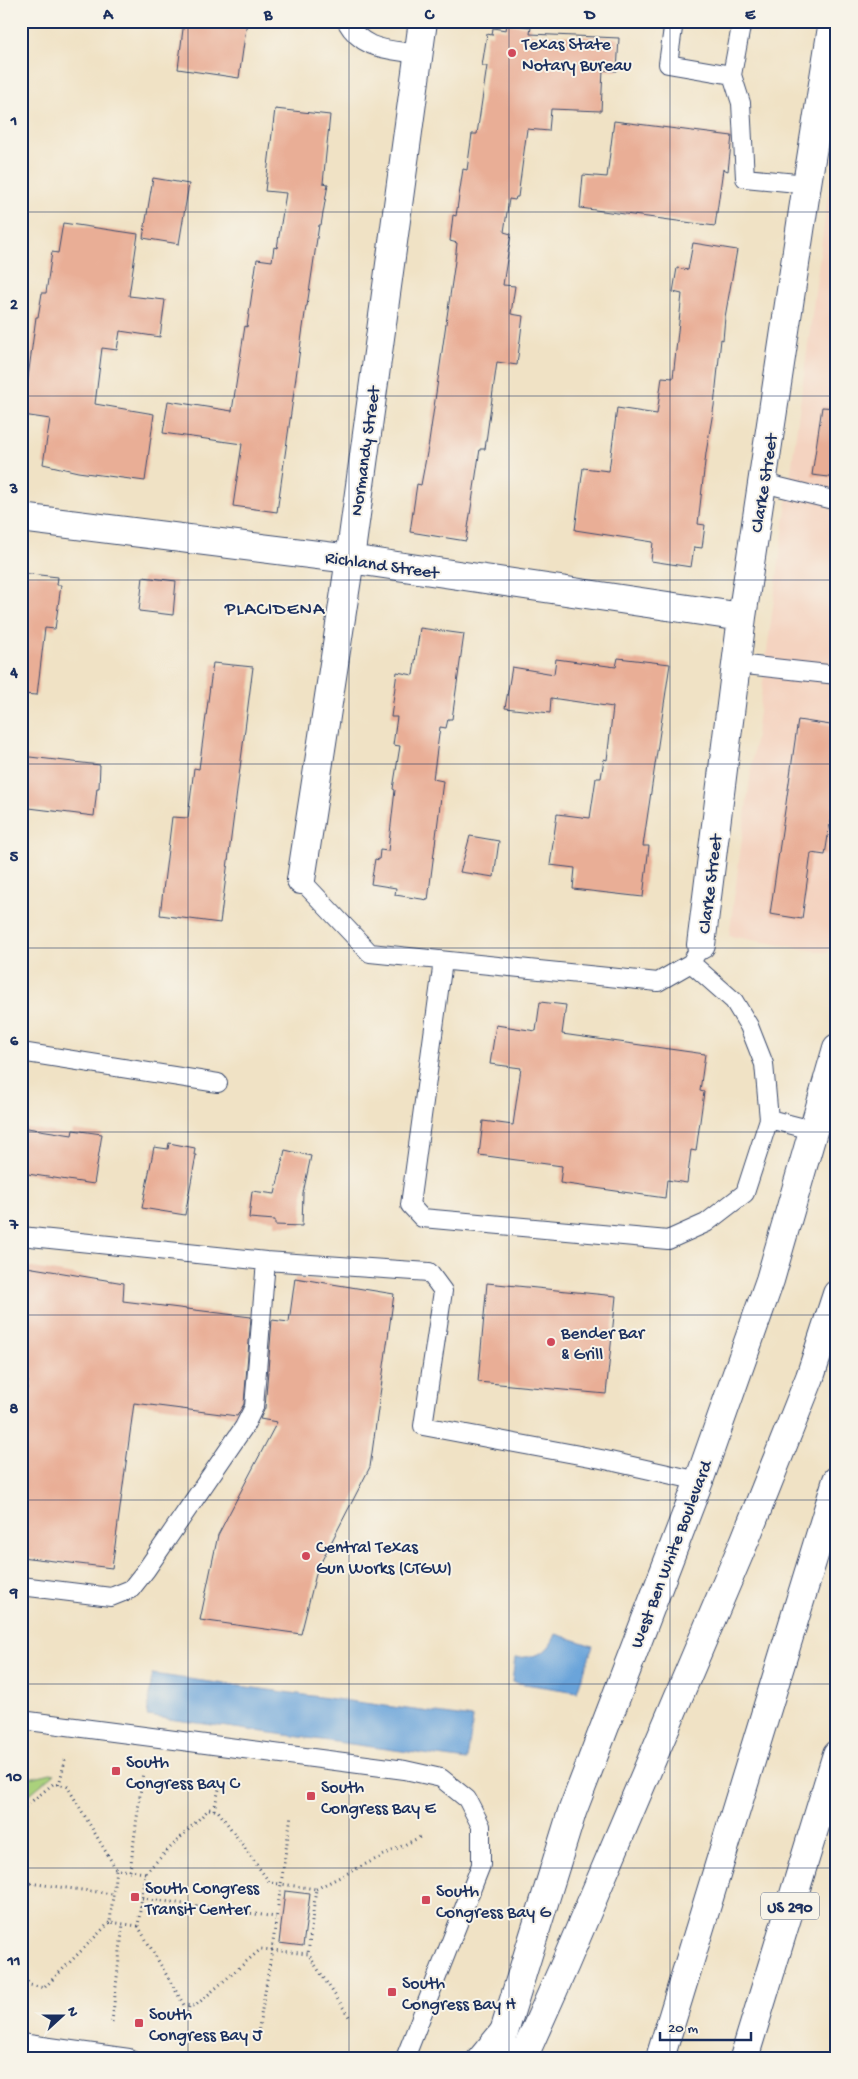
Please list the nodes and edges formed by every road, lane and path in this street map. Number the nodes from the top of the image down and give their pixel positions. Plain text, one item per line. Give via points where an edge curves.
1 (346, 21) edge
2 (423, 21) edge
3 (674, 21) edge
4 (742, 21) edge
5 (833, 21) edge
6 (418, 54) junction
7 (732, 75) junction
8 (807, 184) junction
9 (763, 483) junction
10 (837, 501) edge
11 (21, 518) edge
12 (350, 558) junction
13 (742, 617) junction
14 (737, 664) junction
15 (837, 675) edge
16 (301, 880) joint
17 (696, 954) junction
18 (443, 961) junction
19 (837, 1048) edge
20 (21, 1052) edge
21 (218, 1083) dead end
22 (769, 1119) junction
23 (812, 1130) junction
24 (21, 1236) edge
25 (266, 1261) junction
26 (837, 1294) edge
27 (837, 1480) edge
28 (699, 1481) junction
29 (21, 1586) edge
30 (21, 1720) edge
31 (837, 1754) edge
32 (65, 1760) dead end
33 (143, 1772) dead end
34 (59, 1785) junction
35 (219, 1789) dead end
36 (21, 1810) edge
37 (214, 1810) junction
38 (291, 1815) dead end
39 (422, 1836) dead end
40 (116, 1869) junction
41 (130, 1871) junction
42 (145, 1873) junction
43 (21, 1882) edge
44 (281, 1884) junction
45 (316, 1888) junction
46 (113, 1894) junction
47 (142, 1898) junction
48 (276, 1917) junction
49 (110, 1922) junction
50 (123, 1924) junction
51 (138, 1926) junction
52 (272, 1950) junction
53 (308, 1954) junction
54 (21, 1974) edge
55 (188, 2006) junction
56 (188, 2013) dead end
57 (350, 2018) dead end
58 (506, 2021) junction
59 (112, 2022) dead end
60 (257, 2039) dead end
61 (21, 2043) edge
62 (101, 2056) edge
63 (129, 2058) edge
64 (405, 2058) edge
65 (476, 2058) edge
66 (496, 2058) edge
67 (523, 2058) edge
68 (660, 2058) edge
69 (744, 2058) edge

1 - 6 lane via 361,41 379,48
2 - 6 main road, Normandy Street
3 - 7 lane via 668,64
4 - 7 lane
5 - 8 main road, Clarke Street
6 - 12 main road, Normandy Street
7 - 8 lane via 741,103 745,178
8 - 9 main road, Clarke Street
9 - 10 lane
9 - 13 main road, Clarke Street
11 - 12 main road, Richland Street
12 - 13 main road, Richland Street
12 - 16 main road, Normandy Street
13 - 14 main road, Clarke Street
14 - 15 lane
14 - 17 main road, Clarke Street
16 - 18 lane via 370,953
17 - 18 lane via 658,982
17 - 22 lane via 734,1001 749,1026 764,1064
18 - 22 lane via 410,1205 422,1218 668,1240 706,1223 745,1193
19 - 23 main road, West Ben White Boulevard
20 - 21 lane
22 - 23 lane
23 - 28 main road, West Ben White Boulevard via 770,1280
24 - 25 lane
25 - 28 lane via 429,1272 443,1291 423,1426
25 - 29 lane via 254,1407 244,1427 146,1570 131,1589 111,1596
26 - 67 main road via 810,1377 746,1540
27 - 68 main road
28 - 58 main road, West Ben White Boulevard via 572,1812
30 - 64 lane via 405,1770 441,1778 468,1799 481,1826 481,1865
31 - 69 main road, US 290
32 - 34 path
33 - 41 path
34 - 36 path via 52,1784
34 - 40 path via 67,1786
35 - 37 path
37 - 42 path via 209,1809
37 - 44 path via 218,1811 270,1883
38 - 44 path
39 - 45 path
40 - 41 path
40 - 46 path
41 - 42 path
42 - 47 path
43 - 46 path
44 - 45 path
44 - 48 path
45 - 53 path
46 - 49 path
47 - 48 path
47 - 51 path
48 - 52 path
49 - 50 path
49 - 54 path via 44,1988 35,1989
50 - 51 path
50 - 59 path
51 - 55 path via 184,2005
52 - 53 path
52 - 55 path via 261,1949 195,2006
52 - 60 path
53 - 57 path
55 - 56 path
58 - 65 lane
58 - 66 main road, West Ben White Boulevard
61 - 62 lane
62 - 63 lane

